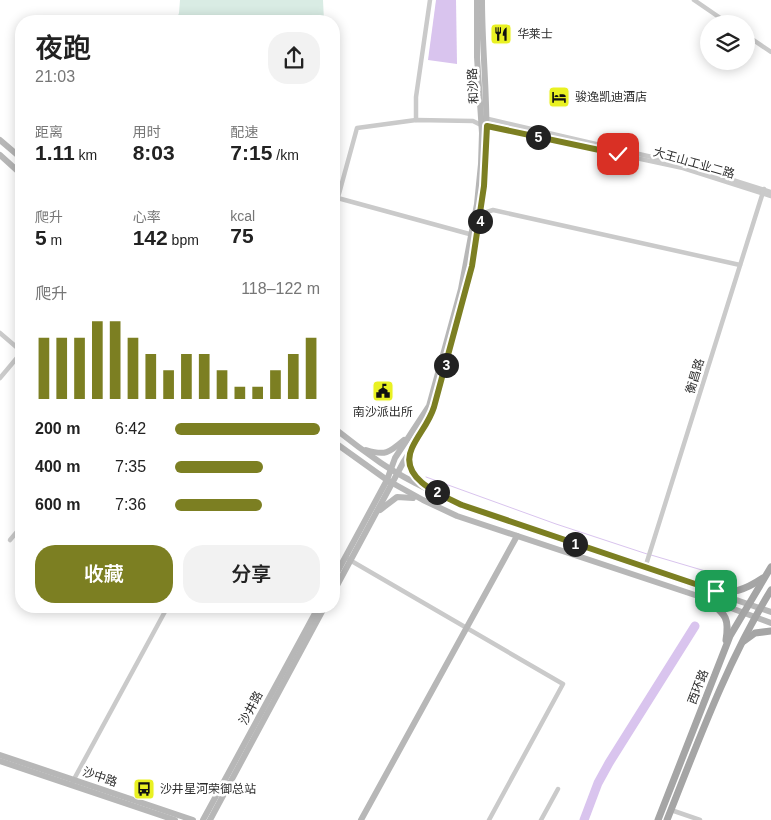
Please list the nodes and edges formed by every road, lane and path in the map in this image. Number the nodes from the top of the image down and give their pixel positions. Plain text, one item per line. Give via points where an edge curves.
1 (430, 0) edge
2 (476, 0) edge
3 (482, 0) edge
4 (694, 0) edge
5 (716, 15) edge
6 (755, 41) edge
7 (771, 52) edge
8 (416, 120) junction
9 (484, 122) junction
10 (0, 140) edge
11 (15, 153) edge
12 (0, 155) edge
13 (15, 169) edge
14 (340, 184) edge
15 (763, 192) junction
16 (771, 192) edge
17 (771, 196) edge
18 (340, 198) edge
19 (481, 214) junction
20 (474, 236) junction
21 (740, 265) junction
22 (0, 333) edge
23 (15, 347) edge
24 (15, 359) edge
25 (0, 378) edge
26 (340, 432) edge
27 (412, 433) junction
28 (340, 446) edge
29 (361, 448) junction
30 (412, 449) junction
31 (391, 469) junction
32 (397, 473) junction
33 (389, 482) junction
34 (444, 497) junction
35 (423, 500) junction
36 (375, 514) junction
37 (15, 534) edge
38 (517, 536) junction
39 (10, 540) dead end
40 (347, 559) junction
41 (645, 568) junction
42 (771, 568) edge
43 (340, 569) edge
44 (340, 576) edge
45 (765, 577) junction
46 (710, 590) junction
47 (771, 590) edge
48 (707, 599) junction
49 (749, 604) junction
50 (760, 608) junction
51 (771, 612) edge
52 (164, 613) edge
53 (316, 613) edge
54 (316, 613) edge
55 (743, 613) junction
56 (755, 617) junction
57 (771, 623) edge
58 (466, 628) junction
59 (771, 631) edge
60 (742, 643) junction
61 (725, 648) junction
62 (0, 755) edge
63 (0, 761) edge
64 (72, 783) junction
65 (558, 789) dead end
66 (671, 810) junction
67 (175, 820) edge
68 (193, 820) edge
69 (203, 820) edge
70 (210, 820) edge
71 (361, 820) edge
72 (489, 820) edge
73 (542, 820) edge
74 (658, 820) edge
75 (667, 820) edge
76 (700, 820) edge

1 - 8 street via 416,97
2 - 9 main road, 和沙路
3 - 9 main road, 和沙路
4 - 5 street
6 - 7 street
8 - 9 street
8 - 14 street via 357,128
9 - 15 street, 大王山工业二路 via 683,168
9 - 19 main road, 和沙路 via 486,165
9 - 20 main road, 和沙路
10 - 11 main road
12 - 13 main road
15 - 16 street, 大王山工业二路
15 - 17 street, 大王山工业二路
15 - 21 street, 衡昌路
18 - 20 street
19 - 20 main road, 和沙路
19 - 21 street via 493,210
20 - 27 main road, 和沙路 via 429,406
20 - 30 main road, 和沙路 via 466,290 434,407
21 - 41 street, 衡昌路
22 - 23 street
24 - 25 street
26 - 29 main road
27 - 29 main road via 388,452 378,454
27 - 31 main road, 和沙路
28 - 33 main road
29 - 31 main road
30 - 32 main road, 和沙路
30 - 34 main road via 410,466 414,475
31 - 32 main road
31 - 33 main road, 和沙路
32 - 33 main road, 和沙路
32 - 34 main road
33 - 35 main road
33 - 36 main road
33 - 40 main road
34 - 41 main road
35 - 36 main road via 397,497
35 - 38 main road
36 - 40 main road
37 - 39 street
38 - 48 main road
38 - 58 main road
40 - 43 main road
40 - 44 main road
40 - 58 street
41 - 46 main road
42 - 45 main road, 西环路
45 - 46 main road via 738,591
45 - 49 main road, 西环路
46 - 49 main road
47 - 50 main road, 西环路
48 - 55 main road
48 - 61 main road via 728,621
49 - 50 main road
49 - 55 main road, 西环路
50 - 51 main road
50 - 56 main road, 西环路
52 - 64 street
53 - 69 main road, 沙井路
54 - 70 main road, 沙井路
55 - 56 main road
55 - 61 main road, 西环路
56 - 57 main road
56 - 60 main road, 西环路
58 - 71 main road
58 - 72 street via 563,684
59 - 60 main road via 755,634
60 - 66 main road, 西环路
61 - 74 main road, 西环路
62 - 64 main road, 沙中路
63 - 64 main road, 沙中路
64 - 67 main road, 沙中路
64 - 68 main road, 沙中路
65 - 73 street
66 - 75 main road, 西环路
66 - 76 street

